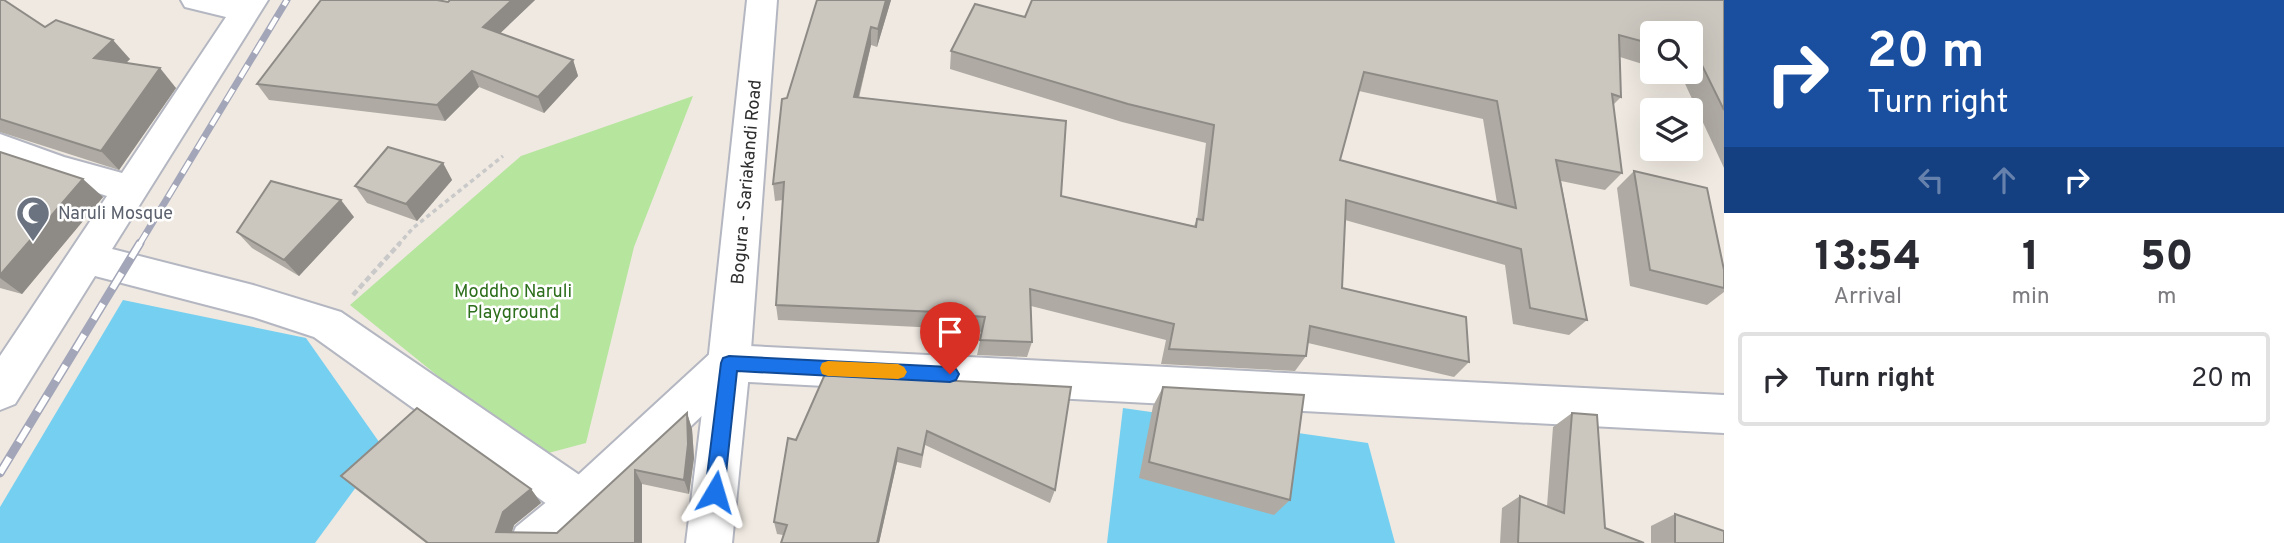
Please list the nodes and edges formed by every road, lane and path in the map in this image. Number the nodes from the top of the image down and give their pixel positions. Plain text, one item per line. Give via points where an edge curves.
1 (196, 0) edge
2 (762, 0) edge
3 (250, 5) edge
4 (0, 147) edge
5 (503, 156) dead end
6 (131, 189) junction
7 (86, 258) junction
8 (327, 324) junction
9 (729, 363) junction
10 (0, 391) edge
11 (1724, 414) edge
12 (581, 502) junction
13 (532, 543) edge
14 (709, 543) edge

1 - 3 street
2 - 9 street, Bogura - Sariakandi Road
3 - 6 street
4 - 6 street
5 - 8 path via 413,228
6 - 7 street
7 - 8 street
7 - 10 street
8 - 12 street
9 - 11 street
9 - 12 street
9 - 14 street, Bogura - Sariakandi Road
12 - 13 street

